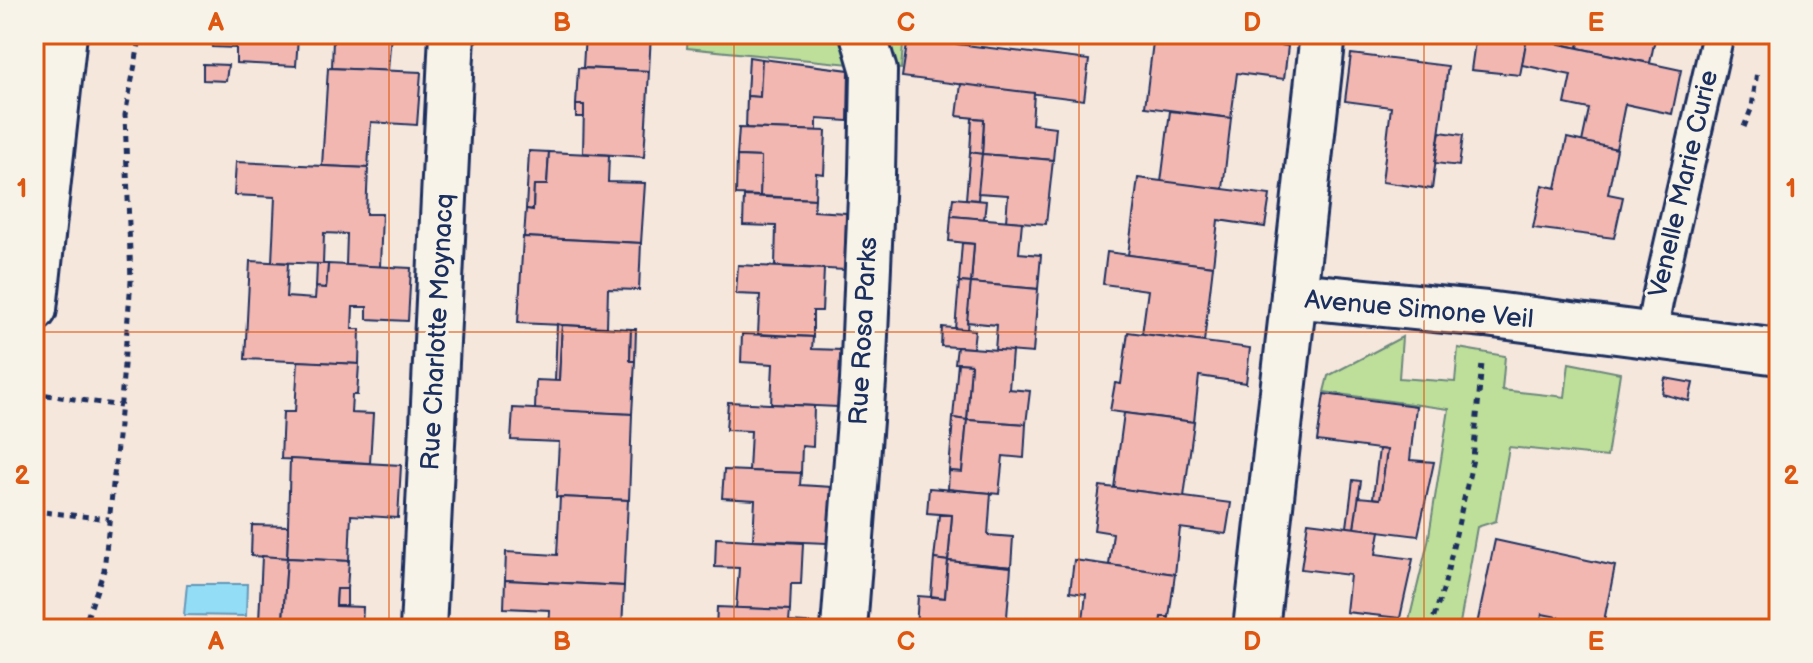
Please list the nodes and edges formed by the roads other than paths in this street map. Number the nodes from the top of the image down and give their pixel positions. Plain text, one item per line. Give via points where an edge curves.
1 (64, 34) edge
2 (452, 34) edge
3 (863, 34) edge
4 (1323, 34) edge
5 (1718, 34) edge
6 (38, 240) edge
7 (1294, 295) junction
8 (34, 309) edge
9 (1651, 335) junction
10 (1779, 352) edge
11 (423, 629) edge
12 (844, 629) edge
13 (1256, 629) edge

1 - 6 street
2 - 11 street, Rue Charlotte Moynacq
3 - 12 street, Rue Rosa Parks via 874,71 872,174
4 - 7 street
5 - 9 lane, Venelle Marie Curie
6 - 8 street
7 - 9 street, Avenue Simone Veil
7 - 13 street, Avenue Simone Veil
9 - 10 street, Avenue Simone Veil

